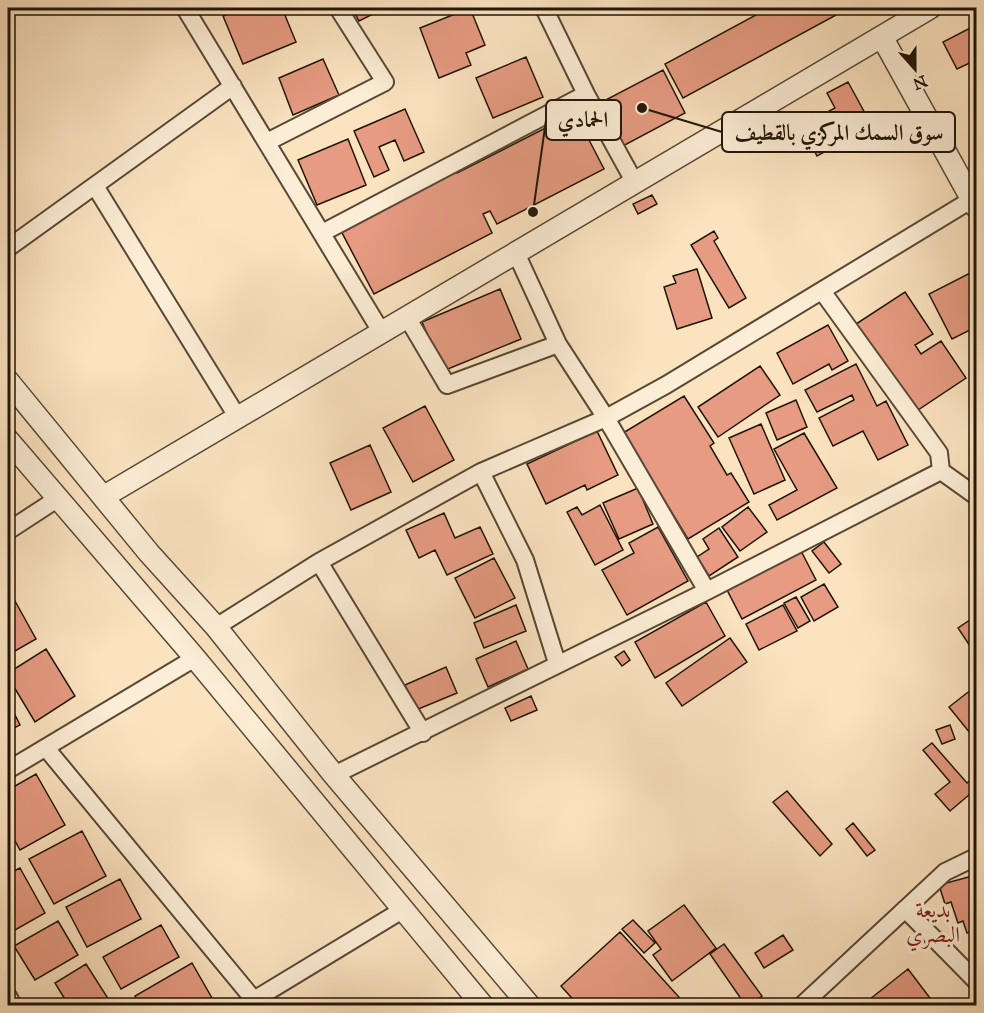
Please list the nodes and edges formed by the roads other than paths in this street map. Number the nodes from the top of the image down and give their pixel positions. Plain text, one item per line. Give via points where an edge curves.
1 (185, 8) edge
2 (338, 8) edge
3 (544, 8) edge
4 (930, 8) edge
5 (882, 37) junction
6 (233, 86) junction
7 (585, 94) junction
8 (267, 142) junction
9 (635, 183) junction
10 (94, 186) junction
11 (975, 201) edge
12 (322, 232) junction
13 (8, 248) edge
14 (516, 253) junction
15 (822, 291) junction
16 (407, 317) junction
17 (382, 333) junction
18 (558, 344) junction
19 (8, 381) edge
20 (238, 418) junction
21 (606, 418) junction
22 (8, 440) edge
23 (941, 471) junction
24 (481, 472) junction
25 (976, 496) edge
26 (103, 497) junction
27 (57, 499) junction
28 (8, 531) edge
29 (319, 562) junction
30 (707, 591) junction
31 (216, 627) junction
32 (195, 658) junction
33 (557, 663) junction
34 (423, 733) junction
35 (45, 748) junction
36 (8, 770) edge
37 (334, 775) junction
38 (976, 856) edge
39 (404, 909) junction
40 (905, 909) junction
41 (976, 981) edge
42 (8, 996) edge
43 (252, 1003) edge
44 (13, 1005) edge
45 (483, 1005) edge
46 (530, 1005) edge
47 (801, 1005) edge

1 - 6 street
2 - 8 street via 385,82
3 - 7 street
4 - 5 street
5 - 9 street
5 - 11 street
6 - 8 street
6 - 10 street
7 - 9 street
7 - 12 street
8 - 12 street
9 - 14 street
10 - 13 street
10 - 20 street
11 - 15 street
12 - 17 street
14 - 16 street
14 - 18 street
15 - 21 street
15 - 23 street via 939,453
16 - 17 street
16 - 18 street via 447,385
17 - 20 street
18 - 21 street
19 - 26 street
20 - 26 street
21 - 24 street
21 - 30 street
22 - 27 street
23 - 25 street
23 - 30 street
24 - 29 street
24 - 33 street via 525,560
26 - 31 street
27 - 28 street
27 - 32 street
29 - 31 street
29 - 34 street
30 - 33 street
31 - 37 street
32 - 35 street
32 - 39 street
33 - 34 street
34 - 37 street
35 - 36 street
35 - 43 street
37 - 46 street
38 - 40 street via 945,872
39 - 43 street
39 - 45 street
40 - 41 street
40 - 47 street
42 - 44 street

